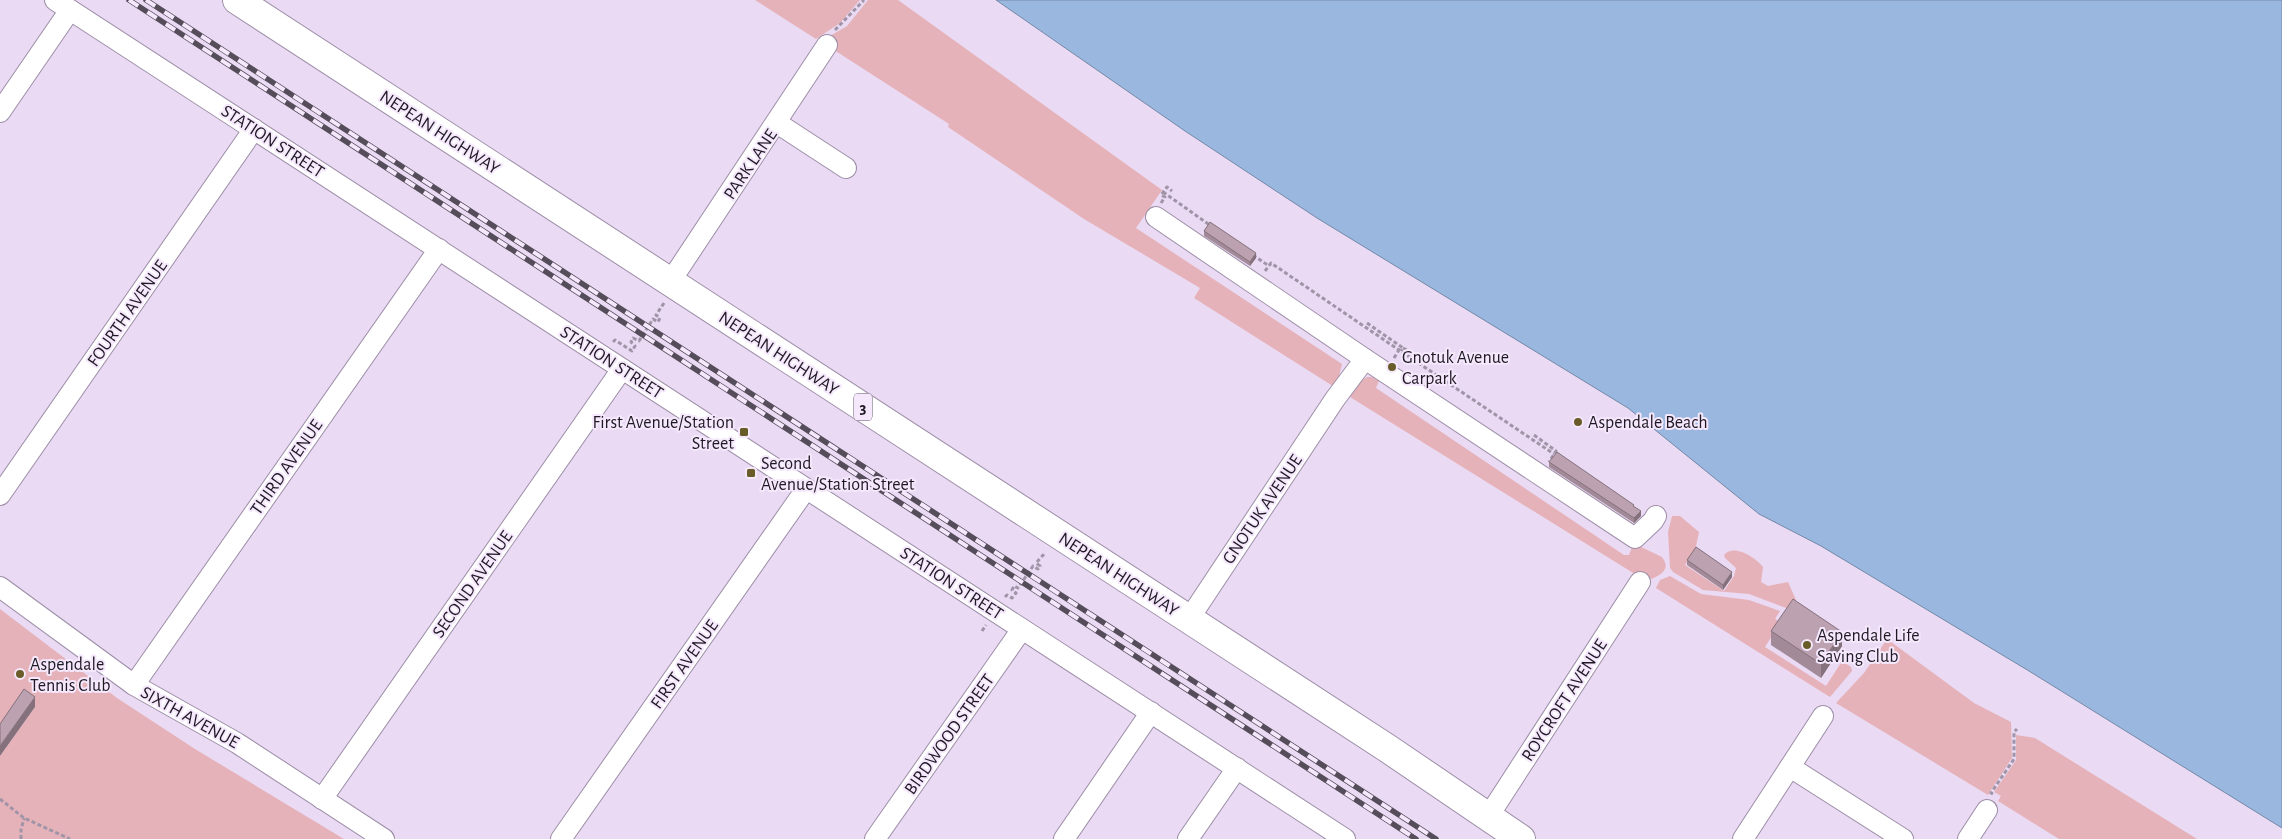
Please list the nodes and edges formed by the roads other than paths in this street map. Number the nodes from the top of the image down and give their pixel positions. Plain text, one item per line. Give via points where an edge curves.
1 (236, 0) edge
2 (63, 5) edge
3 (827, 45) road end
4 (0, 112) edge
5 (777, 123) junction
6 (254, 129) junction
7 (846, 168) dead end
8 (1156, 217) dead end
9 (439, 249) junction
10 (679, 288) junction
11 (1364, 359) junction
12 (622, 369) junction
13 (806, 489) junction
14 (0, 495) edge
15 (1656, 516) dead end
16 (1640, 582) dead end
17 (0, 587) edge
18 (1189, 619) junction
19 (1022, 628) junction
20 (134, 685) junction
21 (1151, 712) junction
22 (1823, 716) dead end
23 (1790, 767) junction
24 (1238, 768) junction
25 (322, 798) junction
26 (1989, 805) road end
27 (1488, 817) junction
28 (384, 839) edge
29 (562, 839) edge
30 (875, 839) edge
31 (1064, 839) edge
32 (1188, 839) edge
33 (1345, 839) edge
34 (1521, 839) edge
35 (1743, 839) edge
36 (1903, 839) edge
37 (1968, 839) edge

1 - 10 highway, NEPEAN HIGHWAY / 3
2 - 4 street
2 - 6 street, STATION STREET
3 - 5 street, PARK LANE
5 - 7 street
5 - 10 street, PARK LANE
6 - 9 street, STATION STREET
6 - 14 street, FOURTH AVENUE
8 - 11 street
9 - 12 street, STATION STREET
9 - 20 street, THIRD AVENUE
10 - 18 highway, NEPEAN HIGHWAY / 3
11 - 15 street via 1635,538
11 - 18 street, GNOTUK AVENUE
12 - 13 street, STATION STREET
12 - 25 street, SECOND AVENUE
13 - 19 street, STATION STREET
13 - 29 street, FIRST AVENUE
16 - 27 street, ROYCROFT AVENUE
17 - 20 street, SIXTH AVENUE
18 - 27 highway, NEPEAN HIGHWAY / 3
19 - 21 street, STATION STREET
19 - 30 street, BIRDWOOD STREET
20 - 25 street, SIXTH AVENUE via 237,743
21 - 24 street, STATION STREET
21 - 31 street
22 - 23 street
23 - 35 street
23 - 36 street
24 - 32 street
24 - 33 street, STATION STREET
25 - 28 street, SIXTH AVENUE
26 - 37 street
27 - 34 highway, NEPEAN HIGHWAY / 3

